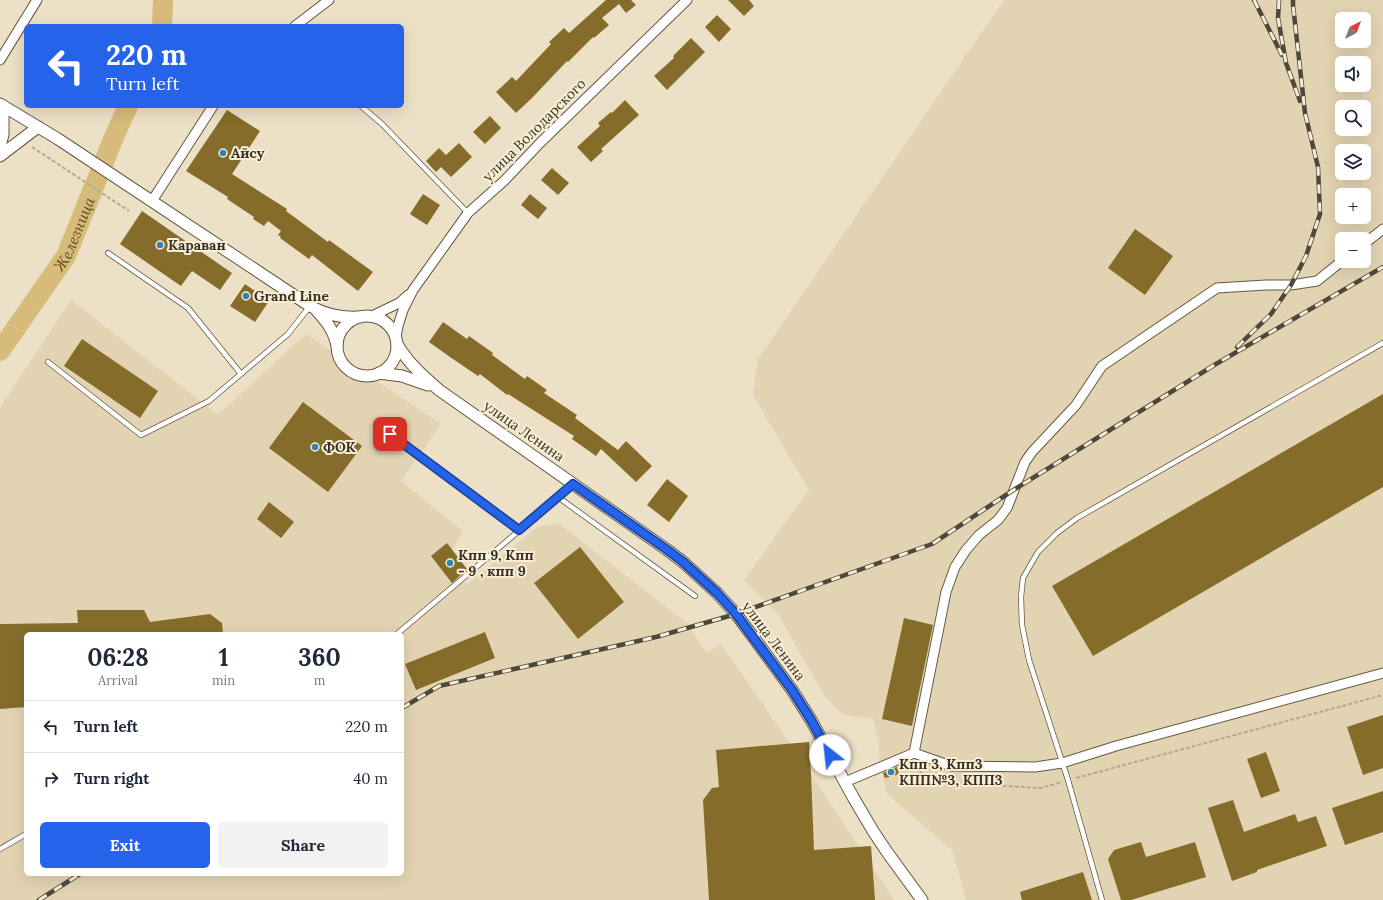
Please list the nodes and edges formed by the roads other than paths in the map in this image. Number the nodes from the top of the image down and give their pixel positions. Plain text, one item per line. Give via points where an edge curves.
1 (37, 0) edge
2 (329, 0) edge
3 (687, 0) edge
4 (298, 24) edge
5 (0, 60) edge
6 (2, 105) edge
7 (212, 108) edge
8 (363, 108) edge
9 (38, 127) junction
10 (0, 147) edge
11 (0, 156) edge
12 (152, 201) junction
13 (468, 213) junction
14 (1383, 229) edge
15 (1371, 238) edge
16 (108, 253) dead end
17 (1335, 267) edge
18 (413, 290) junction
19 (314, 308) junction
20 (372, 316) junction
21 (359, 317) junction
22 (396, 341) junction
23 (1383, 343) edge
24 (337, 346) junction
25 (48, 362) dead end
26 (379, 373) junction
27 (241, 374) junction
28 (439, 390) junction
29 (390, 434) dead end
30 (573, 484) junction
31 (558, 497) junction
32 (519, 530) junction
33 (695, 596) dead end
34 (399, 632) edge
35 (1383, 673) edge
36 (914, 752) junction
37 (1062, 763) junction
38 (845, 782) junction
39 (24, 835) edge
40 (0, 849) edge
41 (922, 900) edge
42 (1102, 900) edge

1 - 5 street
2 - 4 street
3 - 13 street, улица Володарского via 504,181
6 - 9 street
6 - 10 street via 3,134
7 - 12 street
8 - 13 lane
9 - 11 street
9 - 12 street
12 - 19 street
13 - 18 street, улица Володарского
14 - 15 street
16 - 27 lane via 188,308
17 - 36 street via 1317,281 1291,285 1217,288 1102,366 1076,405 1025,462 1007,508 998,520 979,535 955,567 946,592
18 - 20 street via 399,303
18 - 22 street via 403,310
19 - 21 street via 334,315
19 - 24 street via 328,322
19 - 27 lane
20 - 21 street
20 - 22 street via 387,323
21 - 24 street via 343,328
22 - 26 street via 393,361
22 - 28 street via 404,357
23 - 37 lane via 1077,518 1038,552 1024,578 1021,597 1022,625 1029,660
24 - 26 street via 344,364 351,371 360,375
25 - 27 lane via 141,435 209,401
26 - 28 street via 402,376
28 - 30 street, улица Ленина
29 - 32 lane
30 - 31 lane
30 - 38 street, улица Ленина via 682,561 717,593 736,614 792,690
31 - 32 lane
31 - 33 lane
32 - 34 lane
35 - 37 street
36 - 37 street via 951,766 1035,767
36 - 38 street
37 - 42 lane
38 - 41 street, улица Ленина via 887,852
39 - 40 lane

